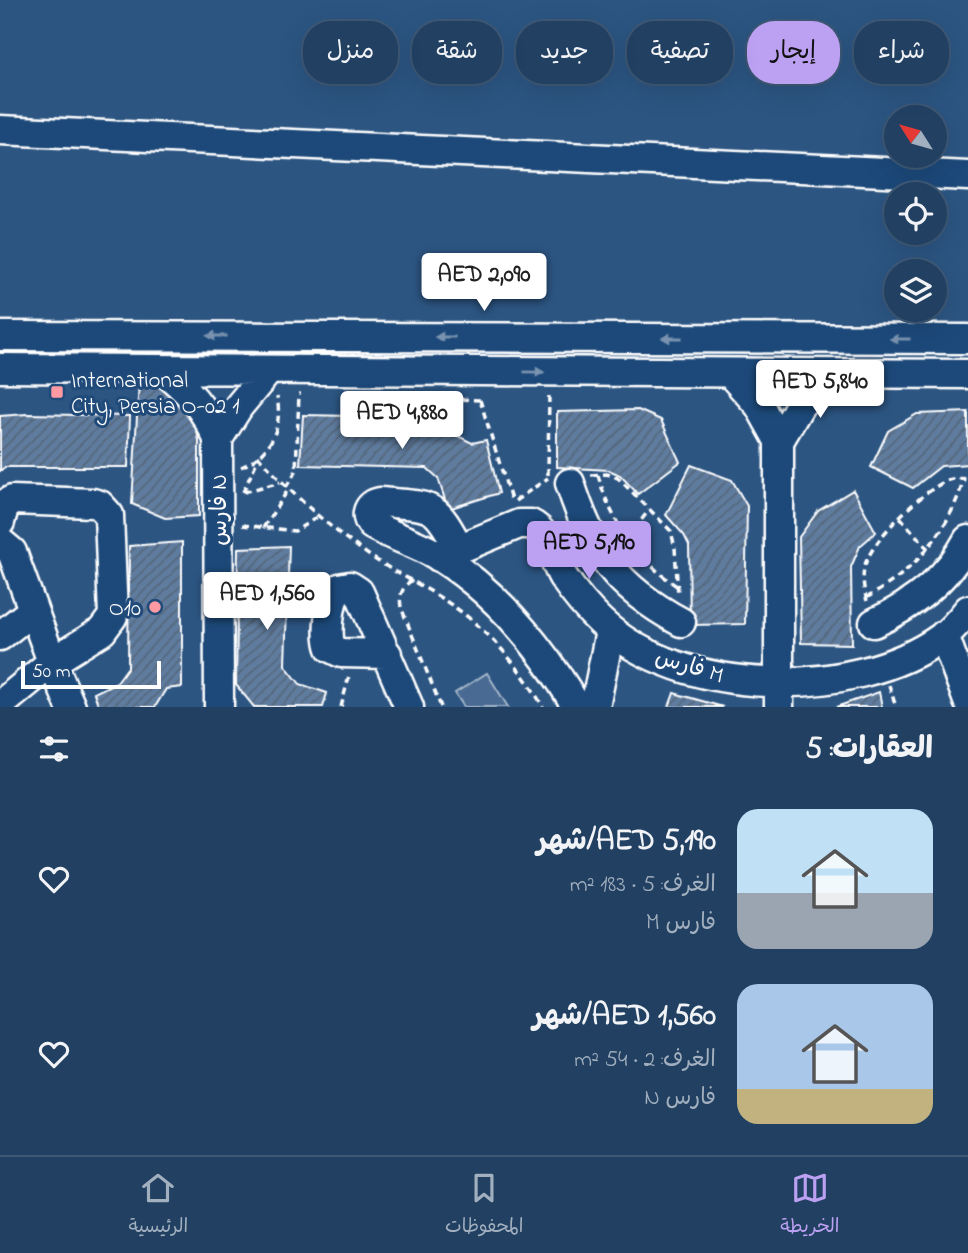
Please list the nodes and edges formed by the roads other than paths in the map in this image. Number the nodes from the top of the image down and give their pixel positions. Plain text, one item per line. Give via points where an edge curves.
1 (0, 130) edge
2 (968, 176) edge
3 (0, 335) edge
4 (968, 339) edge
5 (0, 368) edge
6 (161, 369) junction
7 (266, 373) junction
8 (731, 374) junction
9 (828, 374) junction
10 (968, 374) edge
11 (218, 439) junction
12 (779, 441) junction
13 (556, 483) road end
14 (0, 522) edge
15 (0, 542) edge
16 (959, 563) edge
17 (608, 565) junction
18 (575, 592) junction
19 (33, 610) junction
20 (968, 610) edge
21 (870, 611) road end
22 (681, 622) road end
23 (610, 631) junction
24 (944, 635) junction
25 (0, 636) edge
26 (387, 654) junction
27 (52, 662) junction
28 (779, 694) edge
29 (968, 701) edge
30 (0, 705) edge
31 (408, 706) edge
32 (71, 707) edge
33 (219, 707) edge
34 (577, 707) edge
35 (595, 707) edge

1 - 2 street
4 -> 3 street
5 - 6 street
6 - 7 street
6 - 11 street, فارس N via 195,399
7 -> 8 street
7 - 11 street
8 - 9 street
8 - 12 street via 759,405
9 - 10 street
9 - 12 street via 800,405
11 - 33 street, فارس N
12 - 28 street
13 - 17 street
14 - 27 street via 5,504 12,500 93,503 109,515 113,616 102,631
15 - 19 street via 12,552
16 - 21 street via 906,606
17 - 18 street
17 - 22 street via 641,597
18 - 23 street, فارس M
18 - 34 street, فارس M via 556,565 542,531 516,514 449,553 546,657
19 - 25 street
19 - 27 street
20 - 24 street, فارس M
23 - 28 street, فارس M via 654,656
23 - 35 street
24 - 28 street, فارس M via 906,658
24 - 29 street
26 - 26 street via 359,592 344,586 334,592 329,643 336,652
26 - 31 street
27 - 30 street
27 - 32 street

